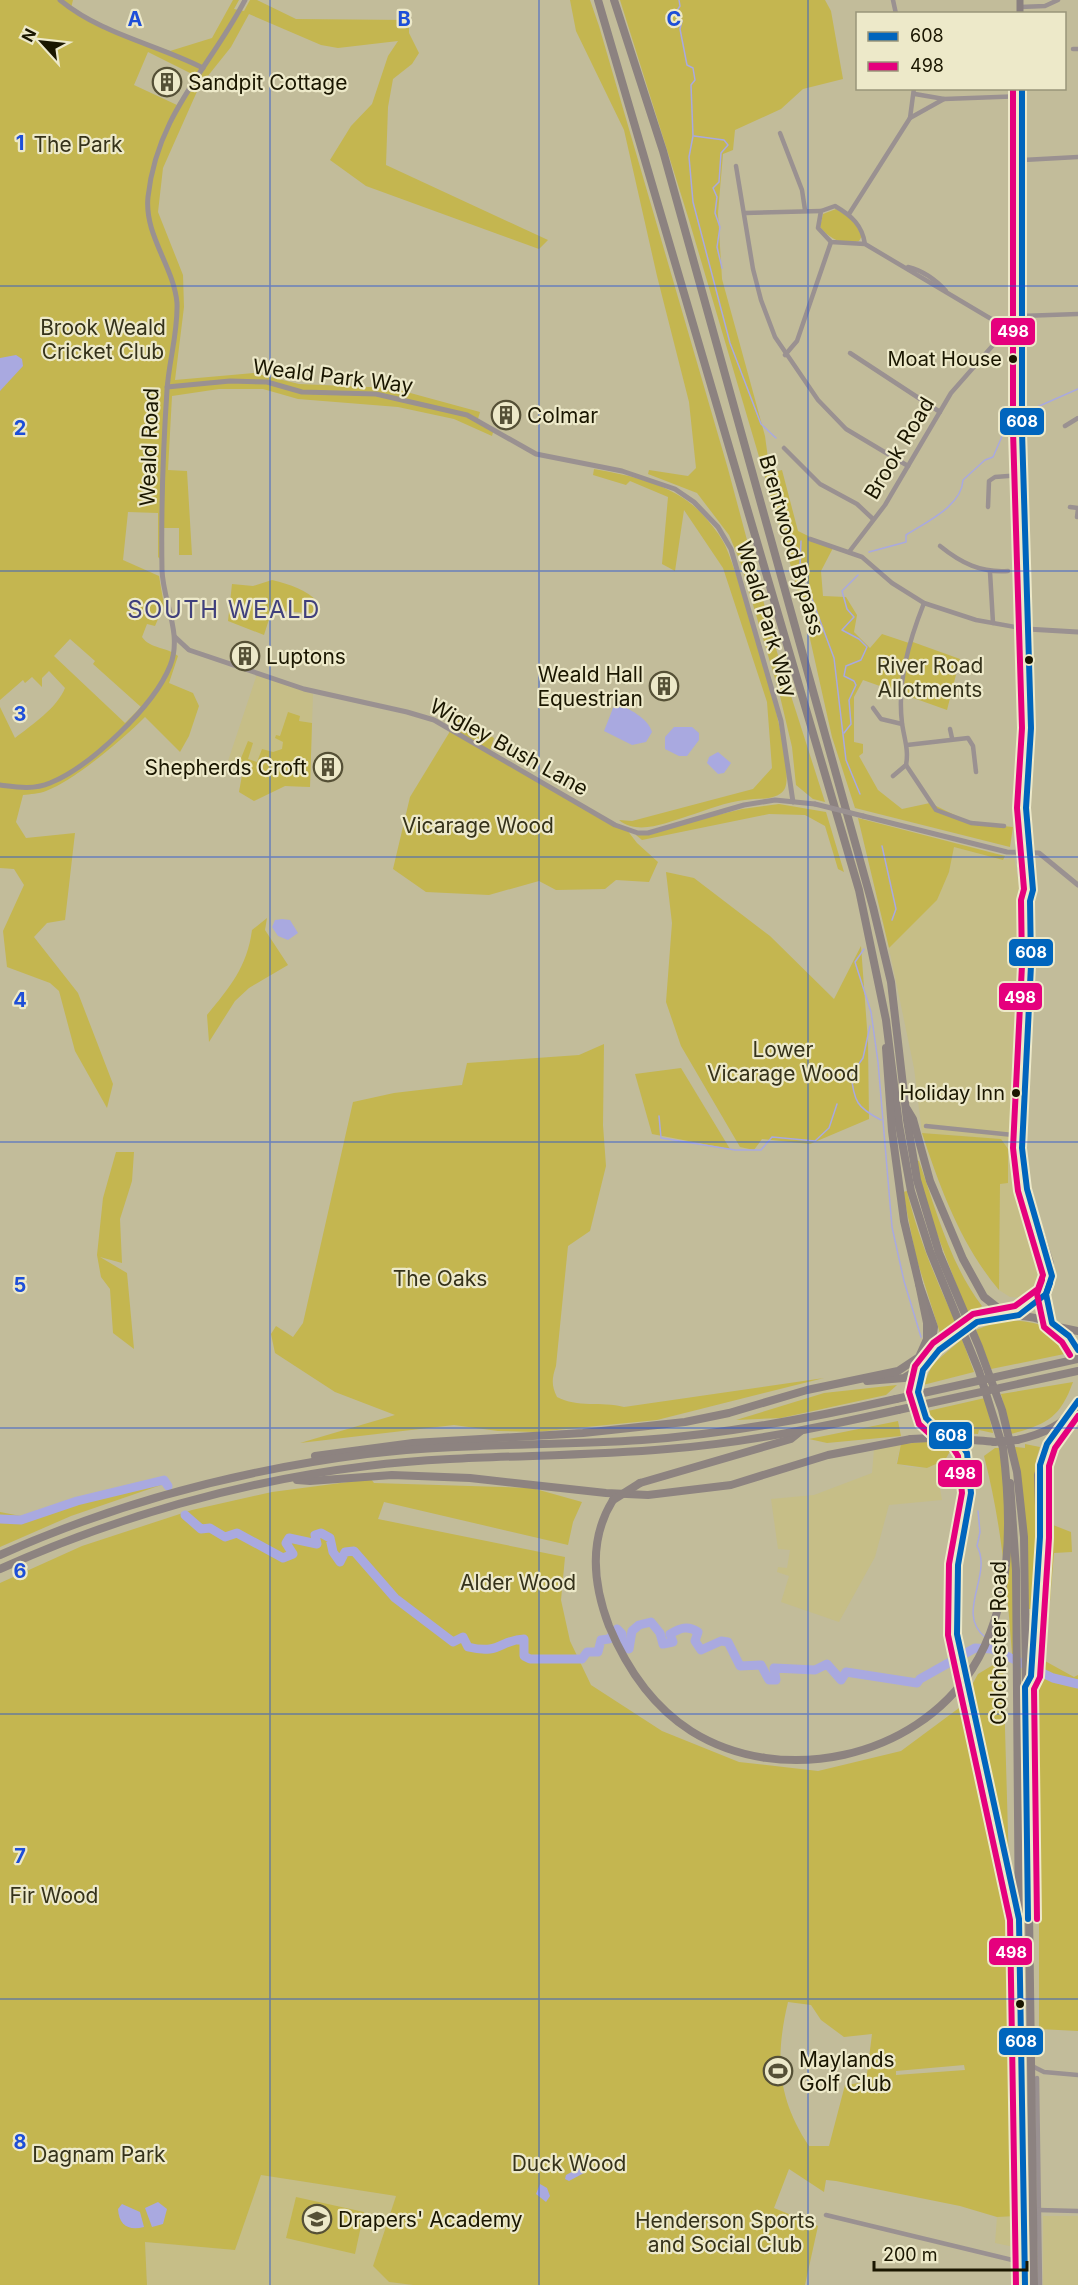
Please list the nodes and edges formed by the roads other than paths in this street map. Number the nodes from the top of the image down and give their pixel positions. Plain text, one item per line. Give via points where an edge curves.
1 (60, 0) edge
2 (245, 0) edge
3 (598, 0) edge
4 (614, 0) edge
5 (1058, 0) edge
6 (1020, 7) edge
7 (203, 68) junction
8 (915, 91) edge
9 (1022, 92) edge
10 (944, 99) junction
11 (910, 118) junction
12 (780, 133) dead end
13 (1078, 157) edge
14 (1023, 160) junction
15 (735, 166) dead end
16 (805, 210) junction
17 (821, 211) junction
18 (745, 213) junction
19 (849, 214) junction
20 (831, 242) junction
21 (865, 244) junction
22 (1078, 314) edge
23 (1018, 316) junction
24 (998, 323) junction
25 (1002, 335) junction
26 (1021, 339) junction
27 (850, 353) dead end
28 (785, 355) junction
29 (167, 387) junction
30 (940, 412) junction
31 (1078, 418) edge
32 (1065, 426) dead end
33 (784, 448) dead end
34 (908, 466) junction
35 (1022, 476) junction
36 (988, 507) dead end
37 (1070, 507) dead end
38 (1078, 509) edge
39 (1077, 517) edge
40 (873, 519) junction
41 (810, 539) dead end
42 (940, 546) dead end
43 (849, 552) junction
44 (1008, 571) dead end
45 (990, 572) junction
46 (924, 603) junction
47 (993, 623) junction
48 (1027, 630) junction
49 (1078, 632) edge
50 (175, 637) junction
51 (186, 648) junction
52 (172, 656) junction
53 (873, 708) dead end
54 (902, 724) junction
55 (951, 729) dead end
56 (952, 738) junction
57 (907, 745) junction
58 (906, 765) junction
59 (976, 772) dead end
60 (893, 776) dead end
61 (0, 785) edge
62 (793, 802) junction
63 (1026, 808) junction
64 (1004, 826) dead end
65 (1020, 852) junction
66 (1030, 852) junction
67 (1078, 885) edge
68 (1030, 901) junction
69 (886, 1020) junction
70 (905, 1107) junction
71 (926, 1126) dead end
72 (1022, 1136) junction
73 (919, 1284) junction
74 (1046, 1294) junction
75 (1019, 1315) junction
76 (1008, 1316) junction
77 (1055, 1325) junction
78 (1078, 1331) edge
79 (1078, 1350) edge
80 (1078, 1359) edge
81 (928, 1362) junction
82 (1078, 1371) edge
83 (849, 1381) junction
84 (1077, 1404) edge
85 (1062, 1421) junction
86 (685, 1422) junction
87 (801, 1430) junction
88 (954, 1437) junction
89 (911, 1438) joint
90 (553, 1443) junction
91 (1003, 1448) junction
92 (286, 1467) junction
93 (291, 1479) junction
94 (0, 1555) edge
95 (0, 1569) edge
96 (1024, 1657) junction
97 (1019, 1919) junction
98 (1031, 2065) junction
99 (1044, 2072) junction
100 (1078, 2075) edge
101 (1037, 2077) junction
102 (1030, 2090) junction
103 (1036, 2210) junction
104 (1078, 2211) edge
105 (826, 2215) dead end
106 (1025, 2263) junction
107 (1025, 2285) edge
108 (1034, 2285) edge
109 (1040, 2285) edge

1 - 7 street via 96,25 170,51
2 - 7 street, Weald Road
3 - 69 highway, Brentwood Bypass via 859,890
4 - 70 highway, Brentwood Bypass via 663,151 854,831 891,982
5 - 6 street via 1045,6
7 - 29 street, Weald Road via 177,104 155,160 147,199 151,228 177,300 177,330
8 - 10 street
8 - 11 street
9 - 10 street
9 - 14 main road
10 - 11 street
11 - 19 street
12 - 16 street via 800,182
13 - 14 street
14 - 23 main road
15 - 18 street
16 - 17 street
16 - 18 street
17 - 19 street via 835,206
17 - 20 street via 818,228
18 - 28 street via 760,300
19 - 21 street via 860,226
20 - 21 street
20 - 28 street via 797,341
21 - 24 street via 936,280 947,292
22 - 23 street
23 - 24 street
23 - 26 main road
24 - 25 street
25 - 26 street
25 - 30 street, Brook Road
26 - 35 main road
27 - 30 street
28 - 34 street via 818,400 846,429
29 - 50 street, Weald Road via 162,573
29 - 62 street, Weald Park Way via 267,382 303,392 406,399 467,415 536,454 622,471 675,489 710,519 731,549 781,721
30 - 34 street, Brook Road
31 - 32 street
33 - 40 street via 819,484 857,504
34 - 40 street, Brook Road
35 - 36 street via 995,477 989,481
35 - 48 main road
37 - 38 street
38 - 39 street
40 - 43 street, Brook Road
41 - 43 street
42 - 45 street via 962,562
43 - 46 street via 862,557 892,583
44 - 45 street
45 - 47 street
46 - 47 street
46 - 54 street via 906,654
47 - 48 street
48 - 49 street
48 - 63 main road via 1031,728
50 - 51 street, Wigley Bush Lane
50 - 52 street, Weald Road
51 - 52 street
51 - 62 street, Wigley Bush Lane via 303,689 434,720 615,825 638,833 744,805 775,800
52 - 61 street, Weald Road via 151,700 135,719 76,767 50,784 24,788
53 - 54 street via 881,719
54 - 57 street
55 - 56 street
56 - 57 street
56 - 59 street via 971,740
57 - 58 street
58 - 60 street
58 - 64 street via 936,810 971,823
62 - 65 street, Wigley Bush Lane, bridge
63 - 65 main road
63 - 66 main road
65 - 66 street
65 - 68 main road
66 - 67 street via 1043,855
66 - 68 main road
68 - 72 main road via 1031,965
69 - 73 highway via 893,1142 904,1221
69 - 91 highway, Colchester Road via 899,1125 916,1210 979,1371
70 - 76 highway via 913,1119 930,1181 963,1259 984,1297
70 - 96 highway, Colchester Road via 913,1162 929,1226 991,1378 1014,1455 1024,1537
71 - 72 street
72 - 74 main road via 1027,1189 1052,1270
73 - 81 highway via 934,1328
73 - 83 highway via 928,1329 922,1353 904,1369
74 - 75 main road
74 - 77 main road
75 - 76 highway
75 - 77 highway
76 - 81 highway, bridge via 977,1322
77 - 78 highway
77 - 79 highway
80 - 90 highway, bridge via 812,1417 722,1432
81 - 83 highway via 904,1378
81 - 88 highway via 918,1385 920,1405 930,1423
82 - 87 highway, bridge
83 - 86 highway
84 - 85 highway
85 - 88 highway, bridge via 1017,1440 994,1442
85 - 96 highway via 1047,1443 1040,1466 1040,1537
86 - 90 highway
86 - 92 highway via 584,1433 393,1444 318,1455
87 - 91 highway, bridge via 790,1439 640,1483 613,1500 597,1540 595,1574 603,1610 640,1684 670,1716 692,1732 726,1749 760,1757 837,1757 873,1747 929,1716 972,1669 991,1630 1002,1591 1007,1541
87 - 93 highway via 666,1449 402,1462
88 - 89 highway
88 - 97 highway, bridge via 967,1453 970,1490 956,1579 957,1640
89 - 93 highway via 828,1455 731,1485 648,1496 470,1478 392,1475
90 - 92 highway via 424,1448
91 - 96 highway, Colchester Road via 1016,1541
92 - 94 highway via 160,1496
93 - 95 highway via 142,1515
96 - 97 highway, Colchester Road via 1017,1669
96 - 98 highway, Colchester Road via 1028,1674 1025,1687
97 - 106 highway, Colchester Road
98 - 99 street
98 - 101 street, Colchester Road
98 - 102 highway, Colchester Road
99 - 100 street
99 - 101 street
101 - 102 street
101 - 103 street, Colchester Road
102 - 103 highway, Colchester Road
103 - 104 street
103 - 108 highway, Colchester Road
103 - 109 street, Colchester Road
105 - 106 street
106 - 107 highway, Colchester Road

